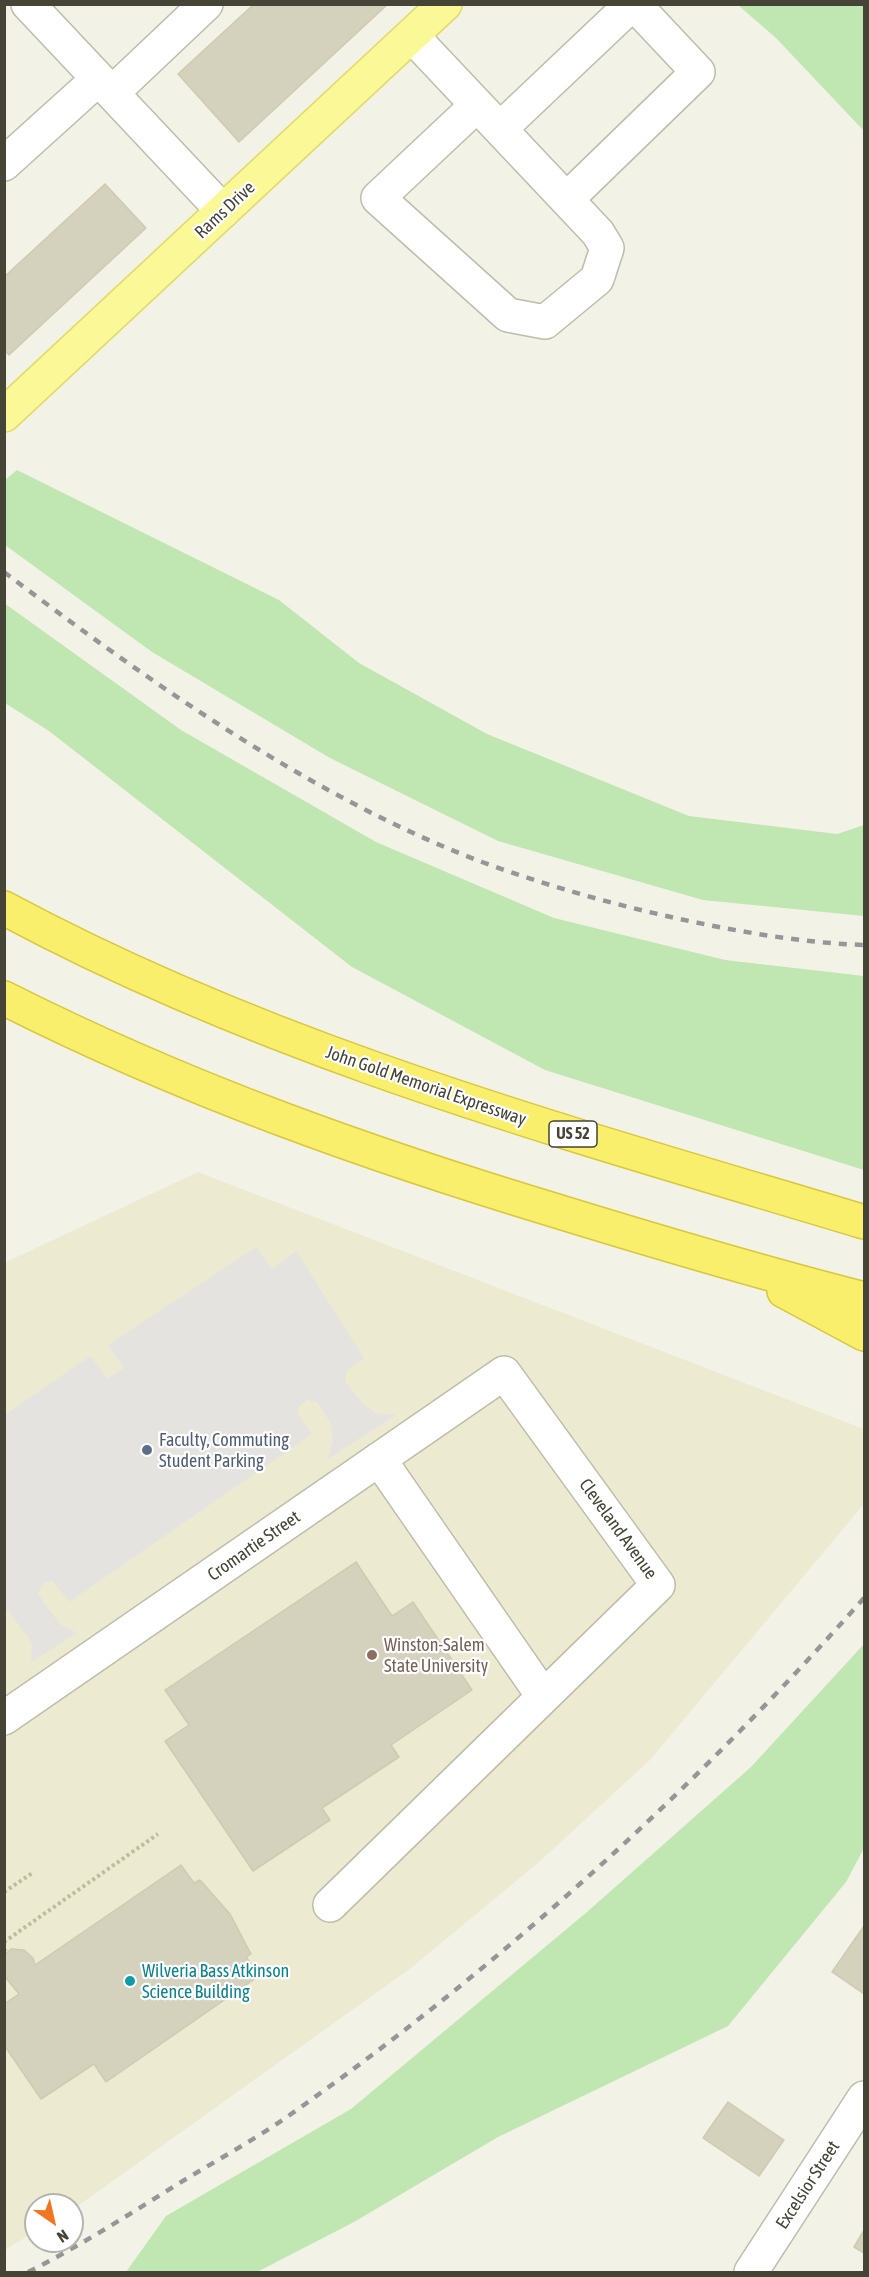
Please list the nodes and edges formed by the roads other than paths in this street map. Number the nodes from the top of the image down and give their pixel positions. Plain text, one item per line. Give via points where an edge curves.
1 (28, 4) edge
2 (206, 4) edge
3 (445, 4) edge
4 (633, 4) edge
5 (412, 36) junction
6 (105, 86) junction
7 (477, 105) junction
8 (500, 129) junction
9 (4, 164) edge
10 (567, 200) junction
11 (224, 211) junction
12 (4, 415) edge
13 (4, 908) edge
14 (4, 998) edge
15 (864, 1222) edge
16 (740, 1267) junction
17 (864, 1299) edge
18 (864, 1334) edge
19 (504, 1373) joint
20 (379, 1459) junction
21 (543, 1696) junction
22 (4, 1718) edge
23 (330, 1905) dead end
24 (864, 2098) edge
25 (752, 2272) edge

1 - 6 street
2 - 6 street
3 - 5 main road, Rams Drive
4 - 8 street
4 - 10 street via 699,72
5 - 7 street
5 - 11 main road, Rams Drive
6 - 9 street
6 - 11 street
7 - 8 street
7 - 10 street via 378,198 508,315 545,321 597,279 607,248
8 - 10 street
11 - 12 main road, Rams Drive
13 - 15 highway, John Gold Memorial Expressway / US 52 via 172,992 285,1038 514,1116
14 - 16 highway via 140,1063 256,1111 374,1154
16 - 17 highway
16 - 18 highway
19 - 20 street, Cromartie Street
19 - 21 street, Cleveland Avenue via 658,1584
20 - 21 street
20 - 22 street, Cromartie Street
21 - 23 street
24 - 25 street, Excelsior Street

